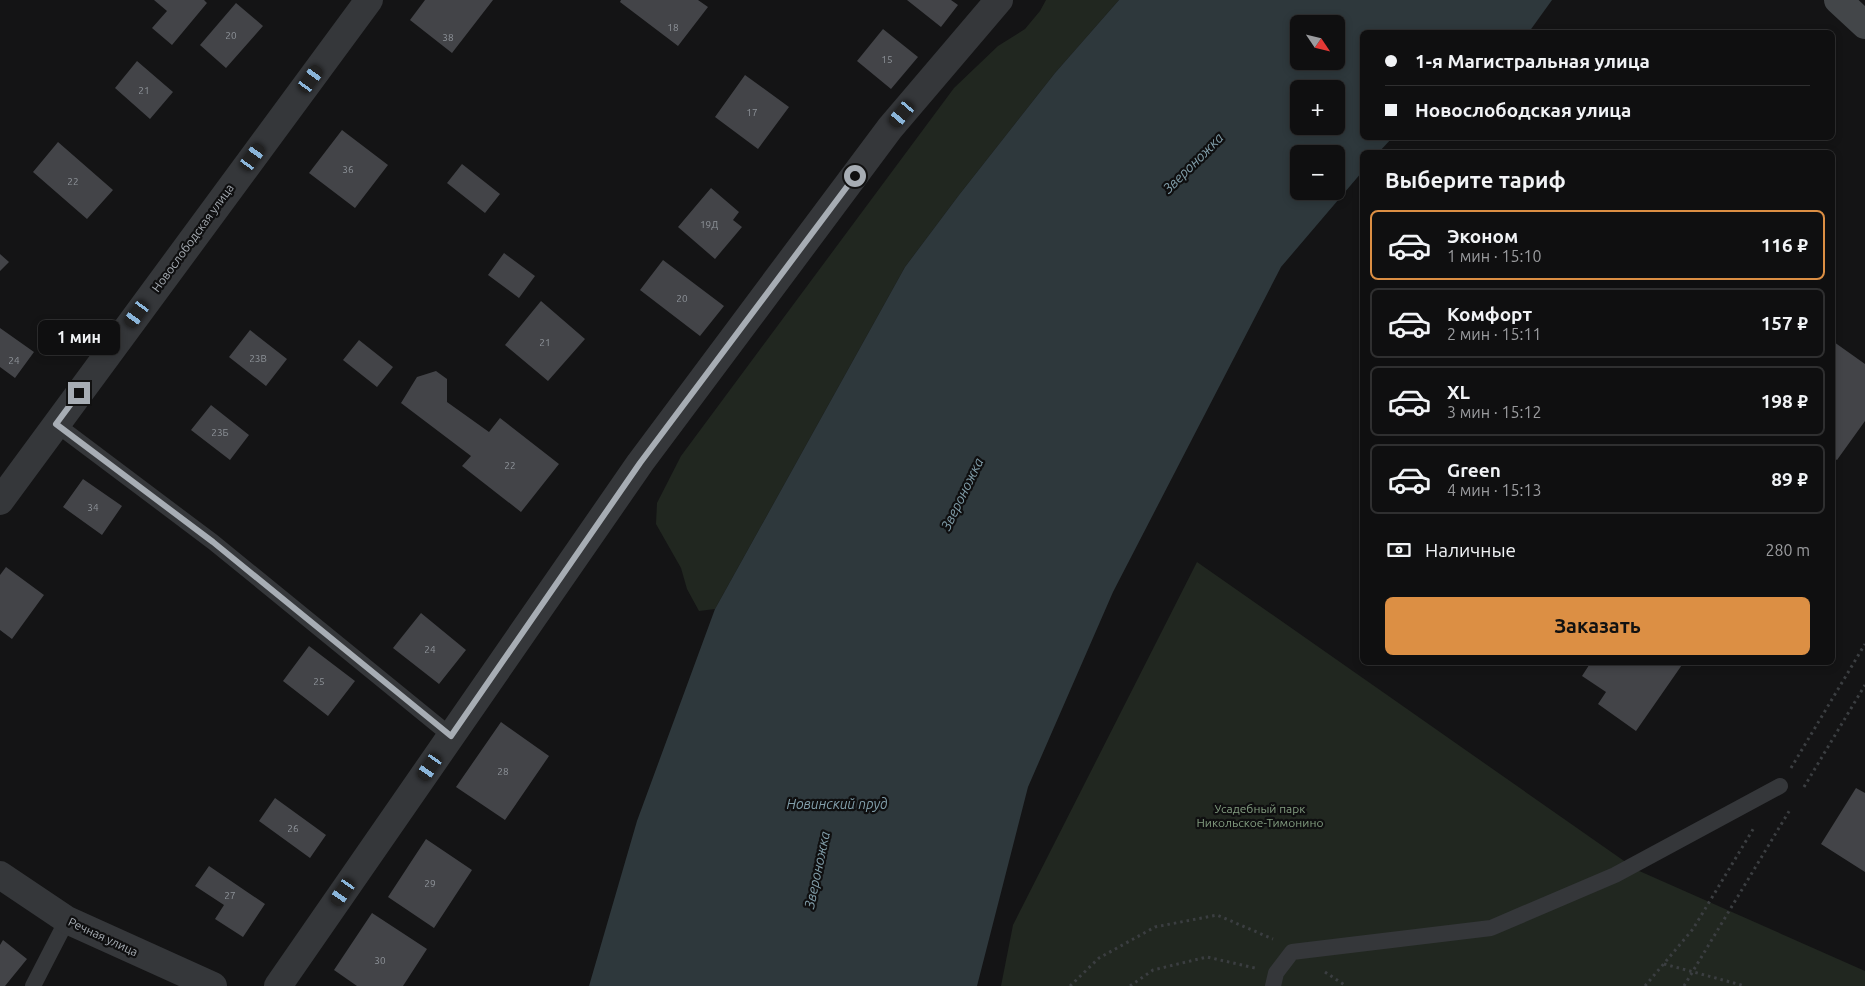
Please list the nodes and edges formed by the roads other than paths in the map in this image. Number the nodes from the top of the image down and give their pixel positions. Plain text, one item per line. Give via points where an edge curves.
1 (369, 0) edge
2 (999, 0) edge
3 (1838, 0) edge
4 (1865, 25) edge
5 (56, 424) junction
6 (0, 501) edge
7 (451, 736) junction
8 (1780, 786) dead end
9 (0, 875) edge
10 (67, 920) junction
11 (1275, 980) edge
12 (33, 986) edge
13 (213, 986) edge
14 (278, 986) edge

1 - 5 street, Новослободская улица
2 - 7 street via 890,128 640,463
3 - 4 main road
5 - 6 street, Новослободская улица
5 - 7 lane via 213,542
7 - 14 street
8 - 11 lane via 1615,875 1491,928 1292,952
9 - 10 street, Речная улица
10 - 12 lane
10 - 13 street, Речная улица

